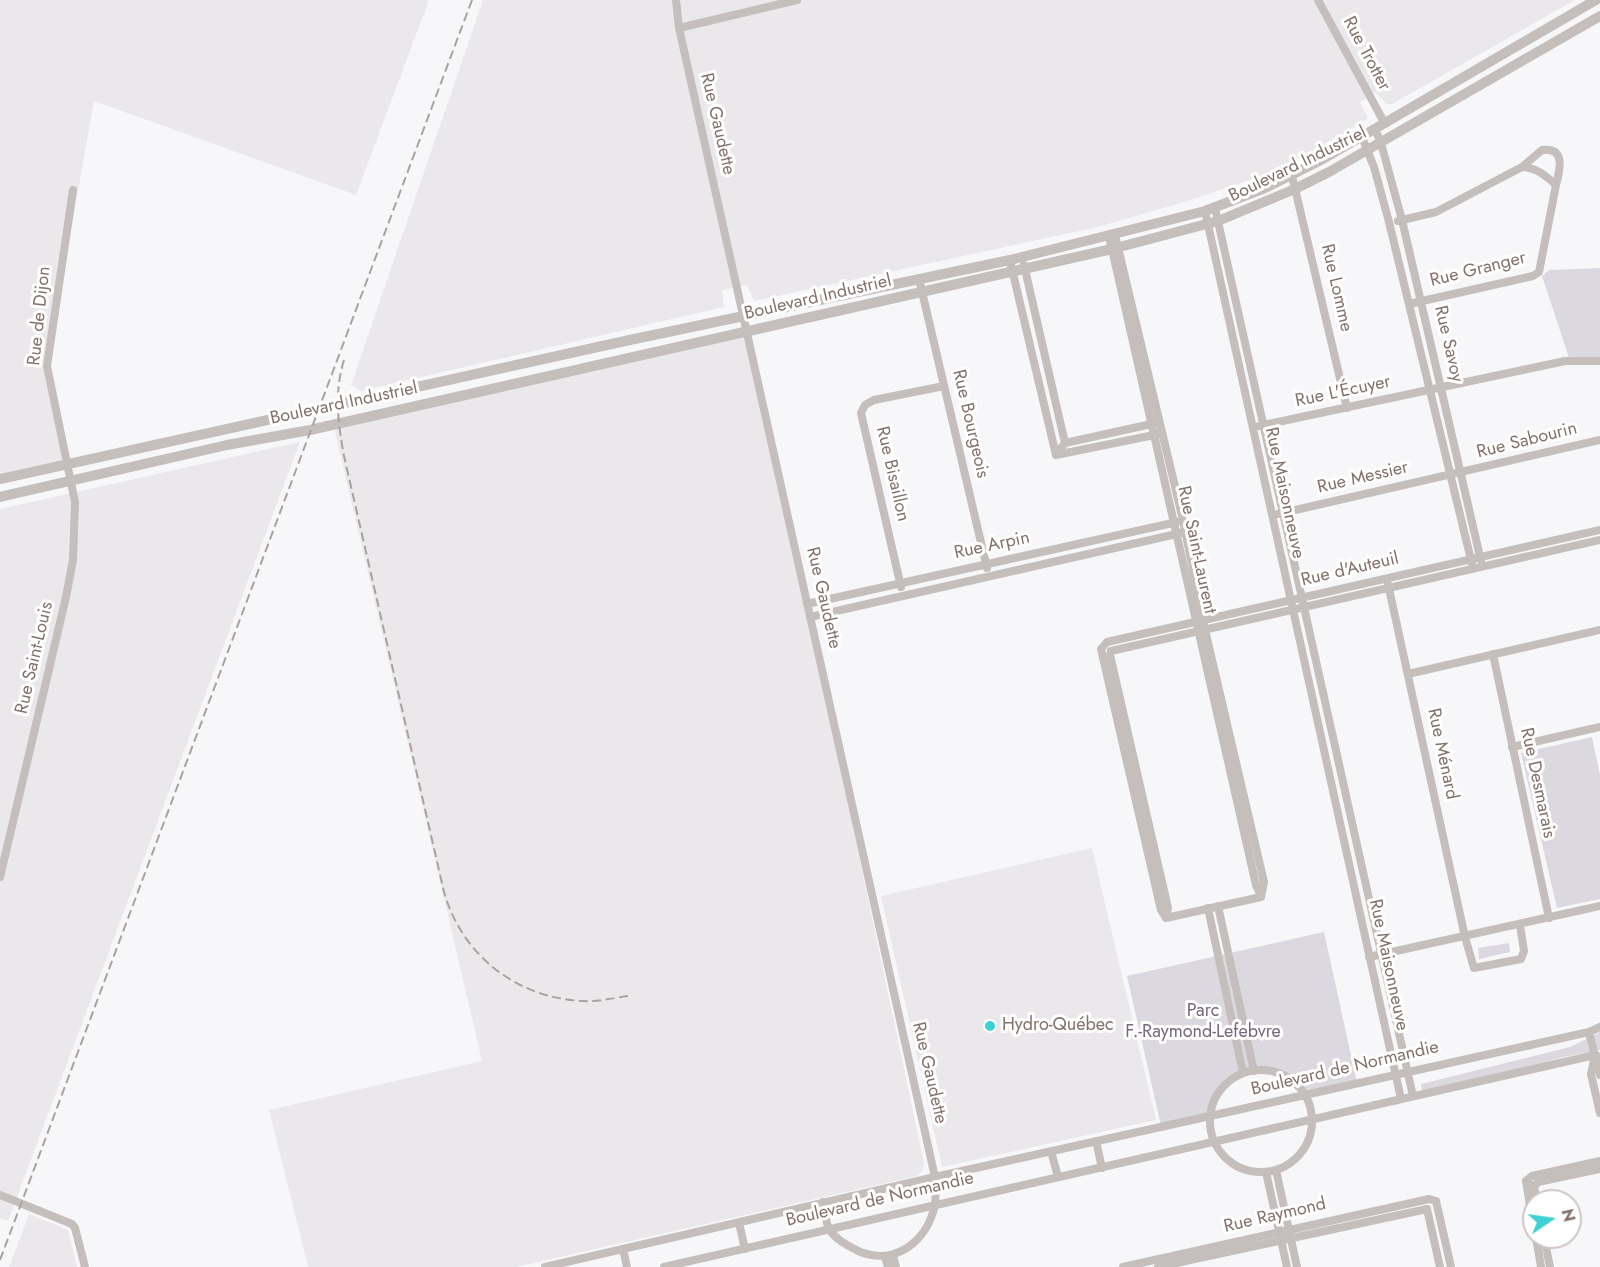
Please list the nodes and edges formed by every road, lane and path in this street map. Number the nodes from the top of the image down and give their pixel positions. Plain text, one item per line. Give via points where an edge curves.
1 (676, 0) edge
2 (797, 0) edge
3 (1318, 0) edge
4 (1596, 0) edge
5 (1600, 16) edge
6 (679, 28) junction
7 (1380, 126) junction
8 (1362, 137) junction
9 (1381, 143) junction
10 (1367, 150) junction
11 (1522, 167) junction
12 (1292, 176) junction
13 (1556, 185) junction
14 (1295, 189) junction
15 (73, 190) dead end
16 (1210, 209) junction
17 (1402, 220) junction
18 (1389, 222) junction
19 (1213, 223) junction
20 (1112, 236) junction
21 (1115, 248) junction
22 (1022, 257) junction
23 (1010, 260) junction
24 (1025, 269) junction
25 (1012, 271) junction
26 (918, 279) junction
27 (921, 292) junction
28 (1421, 302) junction
29 (1409, 304) junction
30 (743, 315) junction
31 (747, 332) junction
32 (1243, 332) junction
33 (1232, 334) junction
34 (625, 340) junction
35 (572, 352) junction
36 (627, 358) junction
37 (1600, 361) edge
38 (1048, 369) junction
39 (572, 370) junction
40 (1036, 371) junction
41 (475, 374) junction
42 (944, 386) junction
43 (1441, 388) junction
44 (1430, 391) junction
45 (475, 392) junction
46 (1347, 408) junction
47 (1156, 423) junction
48 (237, 425) junction
49 (1263, 425) junction
50 (1252, 427) junction
51 (1158, 434) junction
52 (1600, 440) edge
53 (1065, 443) junction
54 (150, 444) junction
55 (227, 446) junction
56 (1056, 454) junction
57 (152, 462) junction
58 (66, 464) junction
59 (1461, 473) junction
60 (1450, 476) junction
61 (0, 479) edge
62 (70, 481) junction
63 (0, 497) edge
64 (1283, 513) junction
65 (1272, 516) junction
66 (1183, 520) junction
67 (1173, 522) junction
68 (1600, 530) edge
69 (1186, 532) junction
70 (1176, 534) junction
71 (1600, 540) edge
72 (1480, 557) junction
73 (1470, 559) junction
74 (987, 564) junction
75 (1483, 567) junction
76 (1473, 569) junction
77 (989, 576) junction
78 (1387, 578) junction
79 (900, 583) junction
80 (1389, 588) junction
81 (903, 596) junction
82 (1302, 598) junction
83 (1291, 600) junction
84 (807, 604) junction
85 (1304, 608) junction
86 (1293, 610) junction
87 (810, 617) junction
88 (1199, 621) junction
89 (1600, 630) edge
90 (1201, 631) junction
91 (1107, 647) junction
92 (1492, 654) junction
93 (1408, 674) junction
94 (1322, 691) junction
95 (1311, 694) junction
96 (1600, 730) edge
97 (1512, 747) junction
98 (1342, 778) junction
99 (1330, 781) junction
100 (1363, 871) junction
101 (1351, 873) junction
102 (0, 877) edge
103 (1218, 906) junction
104 (1600, 906) edge
105 (1208, 908) junction
106 (1549, 918) junction
107 (1520, 925) junction
108 (1466, 938) junction
109 (1381, 955) junction
110 (1369, 957) junction
111 (1243, 1021) junction
112 (1233, 1024) junction
113 (1600, 1027) edge
114 (1589, 1032) junction
115 (1598, 1056) edge
116 (1254, 1071) junction
117 (1407, 1071) junction
118 (1244, 1073) junction
119 (1395, 1074) junction
120 (1600, 1075) edge
121 (1305, 1096) junction
122 (1413, 1096) junction
123 (1401, 1099) junction
124 (1600, 1113) edge
125 (1210, 1116) junction
126 (1312, 1121) junction
127 (1096, 1141) junction
128 (1215, 1143) junction
129 (1051, 1151) junction
130 (1600, 1161) edge
131 (1102, 1167) junction
132 (1600, 1169) edge
133 (1276, 1170) junction
134 (1266, 1172) junction
135 (935, 1177) junction
136 (1058, 1177) junction
137 (1530, 1184) junction
138 (1530, 1189) edge
139 (1532, 1189) edge
140 (0, 1195) edge
141 (1436, 1201) junction
142 (823, 1202) junction
143 (934, 1204) junction
144 (1427, 1209) junction
145 (1381, 1214) junction
146 (739, 1223) junction
147 (829, 1228) junction
148 (1290, 1234) junction
149 (1280, 1236) junction
150 (623, 1249) junction
151 (745, 1249) junction
152 (1538, 1249) edge
153 (1546, 1249) edge
154 (889, 1256) junction
155 (1178, 1259) junction
156 (1130, 1266) edge
157 (85, 1267) edge
158 (545, 1267) edge
159 (627, 1267) edge
160 (664, 1267) edge
161 (888, 1267) edge
162 (896, 1267) edge
163 (1158, 1267) edge
164 (1287, 1267) edge
165 (1297, 1267) edge
166 (1440, 1267) edge
167 (1451, 1267) edge
168 (1541, 1267) edge
169 (1550, 1267) edge

1 - 6 street, Rue Gaudette
2 - 6 street
3 - 7 street, Rue Trotter
4 - 7 street, Boulevard Industriel
5 - 9 street, Boulevard Industriel
6 - 30 street, Rue Gaudette
7 - 8 street, Boulevard Industriel
7 - 9 street, Rue Savoy
8 - 10 street, Rue Savoy
8 - 12 street, Boulevard Industriel
9 - 10 street, Boulevard Industriel
9 - 17 street, Rue Savoy
10 - 14 street, Boulevard Industriel
10 - 18 street, Rue Savoy
11 - 13 street via 1538,170
11 - 13 street, Rue Granger via 1542,150 1552,151 1561,161
11 - 17 street, Rue Granger via 1436,212
12 - 14 street, Rue Lomme
12 - 16 street, Boulevard Industriel
13 - 28 street, Rue Granger via 1539,272
14 - 19 street, Boulevard Industriel
14 - 46 street, Rue Lomme
15 - 58 street, Rue de Dijon via 47,366
16 - 19 street, Rue Maisonneuve
16 - 20 street, Boulevard Industriel
17 - 18 street, Rue Granger
17 - 28 street, Rue Savoy
18 - 29 street, Rue Savoy
19 - 21 street, Boulevard Industriel
19 - 32 street, Rue Maisonneuve
19 - 33 street, Rue Maisonneuve
20 - 21 street, Rue Saint-Laurent
20 - 22 street, Boulevard Industriel
21 - 24 street, Boulevard Industriel
21 - 47 street, Rue Saint-Laurent
22 - 23 street, Boulevard Industriel
22 - 24 street
23 - 25 street
23 - 26 street, Boulevard Industriel
24 - 25 street, Boulevard Industriel
24 - 38 street
25 - 27 street, Boulevard Industriel
25 - 40 street
26 - 27 street, Rue Bourgeois
26 - 30 street, Boulevard Industriel
27 - 31 street, Boulevard Industriel
27 - 42 street, Rue Bourgeois
28 - 29 street, Rue Granger
28 - 43 street, Rue Savoy
29 - 44 street, Rue Savoy
30 - 31 street, Rue Gaudette
30 - 34 street, Boulevard Industriel
31 - 36 street, Boulevard Industriel
31 - 84 street, Rue Gaudette
32 - 33 street
32 - 49 street, Rue Maisonneuve
33 - 50 street, Rue Maisonneuve
34 - 35 street, Boulevard Industriel
34 - 36 street
35 - 39 street
35 - 41 street, Boulevard Industriel
36 - 39 street, Boulevard Industriel
37 - 43 street via 1565,361
38 - 40 street
38 - 53 street
39 - 45 street, Boulevard Industriel
40 - 56 street
41 - 45 street
41 - 48 street, Boulevard Industriel
42 - 74 street, Rue Bourgeois
42 - 79 street, Rue Bisaillon via 874,400 861,413
43 - 44 street, Rue L'Écuyer
43 - 59 street, Rue Savoy
44 - 46 street, Rue L'Écuyer
44 - 60 street, Rue Savoy
45 - 55 street, Boulevard Industriel
46 - 49 street, Rue L'Écuyer
47 - 51 street, Rue Saint-Laurent
47 - 53 street
48 - 54 street, Boulevard Industriel
48 - 55 street
49 - 50 street, Rue L'Écuyer
49 - 64 street, Rue Maisonneuve
50 - 65 street, Rue Maisonneuve
51 - 56 street
51 - 66 street, Rue Saint-Laurent
51 - 67 street, Rue Saint-Laurent
52 - 59 street, Rue Sabourin
53 - 56 street
54 - 57 street
54 - 58 street, Boulevard Industriel
55 - 57 street, Boulevard Industriel
57 - 62 street, Boulevard Industriel
58 - 61 street, Boulevard Industriel
58 - 62 street, Rue de Dijon
59 - 60 street, Rue Messier
59 - 72 street, Rue Savoy
60 - 64 street, Rue Messier
60 - 73 street, Rue Savoy
62 - 63 street, Boulevard Industriel
62 - 102 street, Rue Saint-Louis via 75,502 73,560
64 - 65 street, Rue Messier
64 - 82 street, Rue Maisonneuve
65 - 83 street, Rue Maisonneuve
66 - 67 street, Rue Arpin
66 - 69 street, Rue Saint-Laurent
67 - 70 street, Rue Saint-Laurent
67 - 74 street, Rue Arpin
68 - 72 street, Rue d'Auteuil
69 - 70 street, Rue Arpin
69 - 88 street, Rue Saint-Laurent
70 - 77 street, Rue Arpin
70 - 88 street, Rue Saint-Laurent
71 - 75 street, Rue d'Auteuil
72 - 73 street, Rue d'Auteuil
72 - 75 street, Rue Savoy
73 - 76 street, Rue Savoy
73 - 78 street, Rue d'Auteuil
74 - 77 street, Rue Bourgeois
74 - 79 street, Rue Arpin
75 - 76 street, Rue d'Auteuil
76 - 80 street, Rue d'Auteuil
77 - 81 street, Rue Arpin
78 - 80 street, Rue Ménard
78 - 82 street, Rue d'Auteuil
79 - 81 street, Rue Bisaillon
79 - 84 street, Rue Arpin
80 - 85 street, Rue d'Auteuil
80 - 93 street, Rue Ménard
81 - 87 street, Rue Arpin
82 - 83 street, Rue d'Auteuil
82 - 85 street, Rue Maisonneuve
83 - 86 street, Rue Maisonneuve
83 - 88 street, Rue d'Auteuil
84 - 87 street, Rue Gaudette
85 - 86 street, Rue d'Auteuil
85 - 94 street, Rue Maisonneuve
86 - 90 street, Rue d'Auteuil
86 - 95 street, Rue Maisonneuve
87 - 135 street, Rue Gaudette
88 - 90 street, Rue Saint-Laurent
88 - 91 street, Rue d'Auteuil
89 - 92 street
90 - 91 street, Rue d'Auteuil
90 - 103 street, Rue Saint-Laurent via 1264,882 1261,897
91 - 105 street, Rue Saint-Laurent via 1163,914
92 - 93 street
92 - 97 street, Rue Desmarais
93 - 108 street, Rue Ménard
94 - 95 street
94 - 98 street, Rue Maisonneuve
95 - 99 street, Rue Maisonneuve
96 - 97 street
97 - 106 street, Rue Desmarais
98 - 99 street
98 - 100 street, Rue Maisonneuve
99 - 101 street, Rue Maisonneuve
100 - 101 street
100 - 109 street, Rue Maisonneuve
101 - 110 street, Rue Maisonneuve
103 - 105 street, Rue Saint-Laurent
103 - 111 street
104 - 106 street
105 - 112 street
106 - 107 street
107 - 108 street
107 - 108 street, Rue Ménard via 1524,951 1521,959 1474,968
108 - 109 street
109 - 110 street
109 - 117 street, Rue Maisonneuve
110 - 119 street, Rue Maisonneuve
111 - 112 street
111 - 116 street
112 - 118 street
113 - 114 street, Boulevard de Normandie
114 - 115 street
114 - 117 street, Boulevard de Normandie
115 - 120 street
115 - 122 street, Boulevard de Normandie
115 - 124 street via 1591,1074
116 - 118 street
116 - 121 street via 1283,1076
117 - 119 street, Boulevard de Normandie
117 - 122 street, Rue Maisonneuve
118 - 125 street via 1220,1090
119 - 121 street, Boulevard de Normandie
119 - 123 street, Rue Maisonneuve
121 - 125 street, Boulevard de Normandie
121 - 126 street
122 - 123 street, Boulevard de Normandie
123 - 126 street, Boulevard de Normandie
125 - 127 street, Boulevard de Normandie
125 - 128 street
126 - 128 street, Boulevard de Normandie
126 - 133 street via 1309,1138 1299,1155
127 - 129 street, Boulevard de Normandie
127 - 131 street
128 - 131 street, Boulevard de Normandie
128 - 134 street via 1234,1165
129 - 135 street, Boulevard de Normandie
129 - 136 street
130 - 137 street via 1532,1176
131 - 136 street, Boulevard de Normandie
132 - 137 street
133 - 134 street
133 - 148 street
134 - 149 street
135 - 142 street, Boulevard de Normandie
135 - 143 street, Rue Gaudette
136 - 143 street, Boulevard de Normandie
137 - 138 street
137 - 139 street
140 - 157 street via 72,1224
141 - 144 street
141 - 145 street, Rue Raymond via 1429,1199
141 - 167 street
142 - 146 street, Boulevard de Normandie
142 - 147 street
143 - 147 street, Boulevard de Normandie
143 - 154 street, Rue Gaudette via 921,1236 905,1250
144 - 145 street, Rue Raymond
144 - 166 street
145 - 148 street, Rue Raymond
146 - 150 street, Boulevard de Normandie
146 - 151 street
147 - 151 street, Boulevard de Normandie
147 - 154 street via 840,1241 869,1256
148 - 149 street, Rue Raymond
148 - 165 street
149 - 155 street, Rue Raymond
149 - 164 street
150 - 158 street, Boulevard de Normandie
150 - 159 street
151 - 160 street, Boulevard de Normandie
152 - 168 street
153 - 169 street
154 - 161 street
154 - 162 street
155 - 156 street, Rue Raymond
155 - 163 street, Rue Raymond

